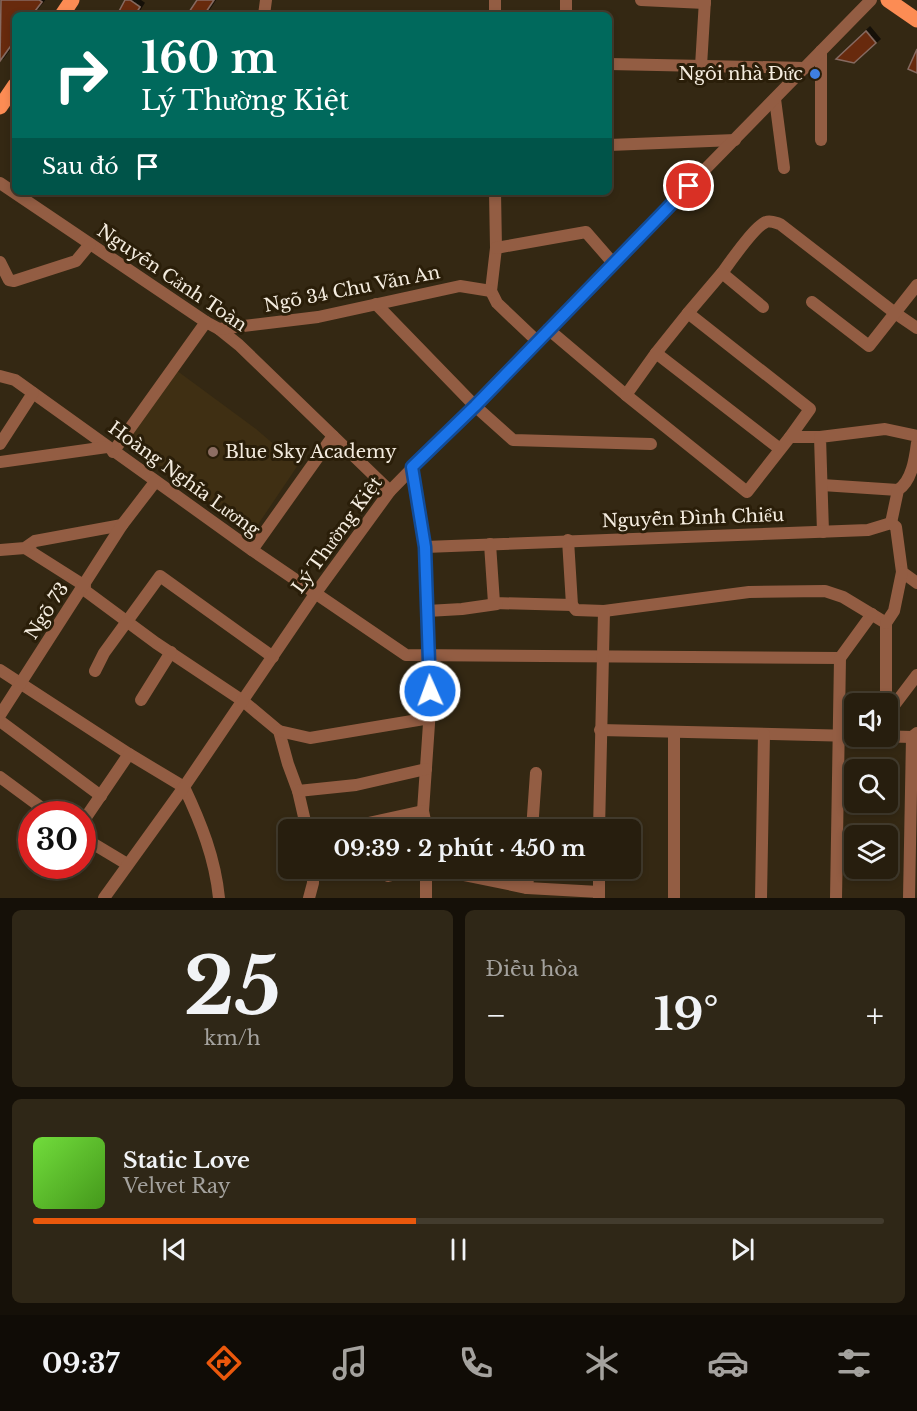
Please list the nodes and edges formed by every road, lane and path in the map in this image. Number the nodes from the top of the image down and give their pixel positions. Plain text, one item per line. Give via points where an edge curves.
1 (641, 0) edge
2 (871, 0) edge
3 (888, 0) edge
4 (705, 1) edge
5 (917, 20) edge
6 (821, 51) junction
7 (612, 64) edge
8 (700, 66) junction
9 (805, 68) junction
10 (12, 89) edge
11 (775, 99) junction
12 (0, 107) edge
13 (735, 140) junction
14 (821, 140) dead end
15 (612, 145) edge
16 (784, 168) dead end
17 (18, 195) edge
18 (495, 195) edge
19 (90, 244) junction
20 (496, 248) junction
21 (0, 261) edge
22 (613, 263) junction
23 (722, 273) junction
24 (917, 285) edge
25 (491, 291) junction
26 (812, 302) dead end
27 (376, 304) junction
28 (762, 307) dead end
29 (688, 313) junction
30 (895, 313) junction
31 (206, 322) junction
32 (917, 328) edge
33 (219, 329) junction
34 (548, 329) junction
35 (537, 341) junction
36 (656, 353) junction
37 (0, 376) edge
38 (33, 393) junction
39 (626, 395) junction
40 (475, 406) junction
41 (333, 436) junction
42 (917, 436) edge
43 (790, 437) junction
44 (820, 437) junction
45 (917, 442) edge
46 (0, 444) edge
47 (651, 444) dead end
48 (110, 449) junction
49 (780, 449) junction
50 (0, 462) edge
51 (412, 467) junction
52 (155, 482) junction
53 (822, 485) junction
54 (898, 490) junction
55 (390, 491) junction
56 (891, 523) junction
57 (122, 525) junction
58 (823, 532) junction
59 (568, 540) junction
60 (490, 544) junction
61 (425, 547) junction
62 (25, 549) junction
63 (0, 550) edge
64 (252, 550) junction
65 (902, 572) junction
66 (917, 583) edge
67 (84, 587) junction
68 (315, 594) junction
69 (497, 604) junction
70 (572, 605) junction
71 (427, 611) junction
72 (604, 611) junction
73 (872, 614) junction
74 (128, 621) junction
75 (886, 623) junction
76 (171, 652) junction
77 (429, 656) junction
78 (603, 656) junction
79 (273, 657) junction
80 (840, 658) junction
81 (0, 670) edge
82 (94, 671) dead end
83 (917, 675) edge
84 (21, 683) junction
85 (141, 700) dead end
86 (243, 701) junction
87 (0, 715) edge
88 (430, 718) junction
89 (0, 721) edge
90 (600, 730) junction
91 (279, 731) junction
92 (674, 732) junction
93 (764, 734) junction
94 (898, 735) edge
95 (915, 735) edge
96 (839, 736) junction
97 (844, 736) edge
98 (129, 754) junction
99 (426, 769) junction
100 (536, 773) dead end
101 (0, 777) edge
102 (184, 787) junction
103 (298, 791) junction
104 (101, 796) junction
105 (32, 801) edge
106 (96, 803) edge
107 (423, 811) junction
108 (914, 813) edge
109 (304, 819) edge
110 (384, 819) edge
111 (425, 819) edge
112 (533, 819) edge
113 (599, 819) edge
114 (96, 845) edge
115 (128, 864) junction
116 (313, 879) edge
117 (426, 879) edge
118 (482, 879) edge
119 (527, 879) edge
120 (599, 879) edge
121 (527, 888) junction
122 (599, 895) edge
123 (104, 898) edge
124 (219, 898) edge
125 (309, 898) edge
126 (426, 898) edge
127 (674, 898) edge
128 (761, 898) edge
129 (836, 898) edge
130 (909, 898) edge

1 - 4 street
2 - 6 street, Lý Thường Kiệt
3 - 5 main road
4 - 8 street
6 - 9 street, Lý Thường Kiệt
6 - 14 street
7 - 8 street
8 - 9 street
9 - 11 street, Lý Thường Kiệt
10 - 12 main road
11 - 13 street, Lý Thường Kiệt
11 - 16 street
13 - 15 street
13 - 22 street, Lý Thường Kiệt
17 - 19 street, Nguyễn Cảnh Toàn
18 - 20 street
19 - 21 street via 76,261 14,282 9,280
19 - 31 street, Nguyễn Cảnh Toàn
20 - 22 street via 586,232
20 - 25 street
22 - 34 street, Lý Thường Kiệt
23 - 28 street
23 - 29 street
23 - 30 street via 758,228 771,221
24 - 30 street
25 - 27 street, Ngõ 34 Chu Văn An via 460,285
25 - 35 street via 497,303
26 - 30 street via 869,346
27 - 33 street, Ngõ 34 Chu Văn An via 318,317
27 - 40 street
29 - 36 street
29 - 43 street via 810,409
30 - 32 street
31 - 33 street, Nguyễn Cảnh Toàn
31 - 48 street
33 - 41 street, Nguyễn Cảnh Toàn
34 - 35 street, Lý Thường Kiệt
34 - 39 street
35 - 40 street, Lý Thường Kiệt
36 - 39 street
36 - 49 street
37 - 38 street, Hoàng Nghĩa Lương via 15,380
38 - 46 street
38 - 48 street, Hoàng Nghĩa Lương
39 - 49 street via 747,492
40 - 47 street via 510,438 519,441
40 - 51 street, Lý Thường Kiệt
41 - 55 street, Nguyễn Cảnh Toàn
41 - 64 street
42 - 44 street via 885,429
43 - 44 street
43 - 49 street
44 - 53 street
45 - 54 street via 904,487
48 - 50 street
48 - 52 street, Hoàng Nghĩa Lương
51 - 55 street, Lý Thường Kiệt
51 - 61 street
52 - 57 street, Ngõ 73
52 - 64 street, Hoàng Nghĩa Lương
53 - 54 street
53 - 58 street
54 - 56 street
55 - 68 street, Lý Thường Kiệt
56 - 58 street, Nguyễn Đình Chiểu via 868,530
56 - 65 street via 897,527
57 - 62 street via 35,541
57 - 67 street, Ngõ 73
58 - 59 street, Nguyễn Đình Chiểu
59 - 60 street, Nguyễn Đình Chiểu
59 - 70 street
60 - 61 street, Nguyễn Đình Chiểu
60 - 69 street via 493,600
61 - 71 street
62 - 63 street
62 - 67 street
64 - 68 street, Hoàng Nghĩa Lương
65 - 66 street
65 - 75 street via 894,610
67 - 74 street
67 - 84 street, Ngõ 73
68 - 77 street, Hoàng Nghĩa Lương via 401,653
68 - 79 street, Lý Thường Kiệt
69 - 70 street
69 - 71 street
70 - 72 street via 576,610
71 - 77 street
72 - 73 street via 749,592 825,591
72 - 78 street
73 - 75 street
73 - 80 street
74 - 76 street
74 - 79 street via 160,576
74 - 82 street
75 - 83 street via 891,700
76 - 85 street
76 - 86 street
77 - 78 street, Hoàng Nghĩa Lương
77 - 88 street
78 - 80 street, Hoàng Nghĩa Lương
78 - 90 street
79 - 86 street, Lý Thường Kiệt
80 - 96 street
81 - 84 street
84 - 87 street, Ngõ 73
84 - 98 street
86 - 91 street
86 - 102 street, Lý Thường Kiệt
88 - 91 street via 310,738
88 - 99 street
89 - 104 street
90 - 92 street
90 - 113 street
91 - 103 street
92 - 93 street
92 - 127 street
93 - 96 street
93 - 128 street
94 - 95 street
95 - 108 street
96 - 97 street
96 - 129 street
98 - 102 street
98 - 104 street
99 - 103 street via 356,785
99 - 107 street
100 - 112 street
101 - 105 street
102 - 115 street, Lý Thường Kiệt
102 - 124 street via 208,843
103 - 109 street
104 - 106 street
107 - 110 street
107 - 111 street
108 - 130 street
114 - 115 street
115 - 123 street, Lý Thường Kiệt
116 - 125 street
117 - 126 street
118 - 121 street
119 - 121 street
120 - 122 street
121 - 122 street

